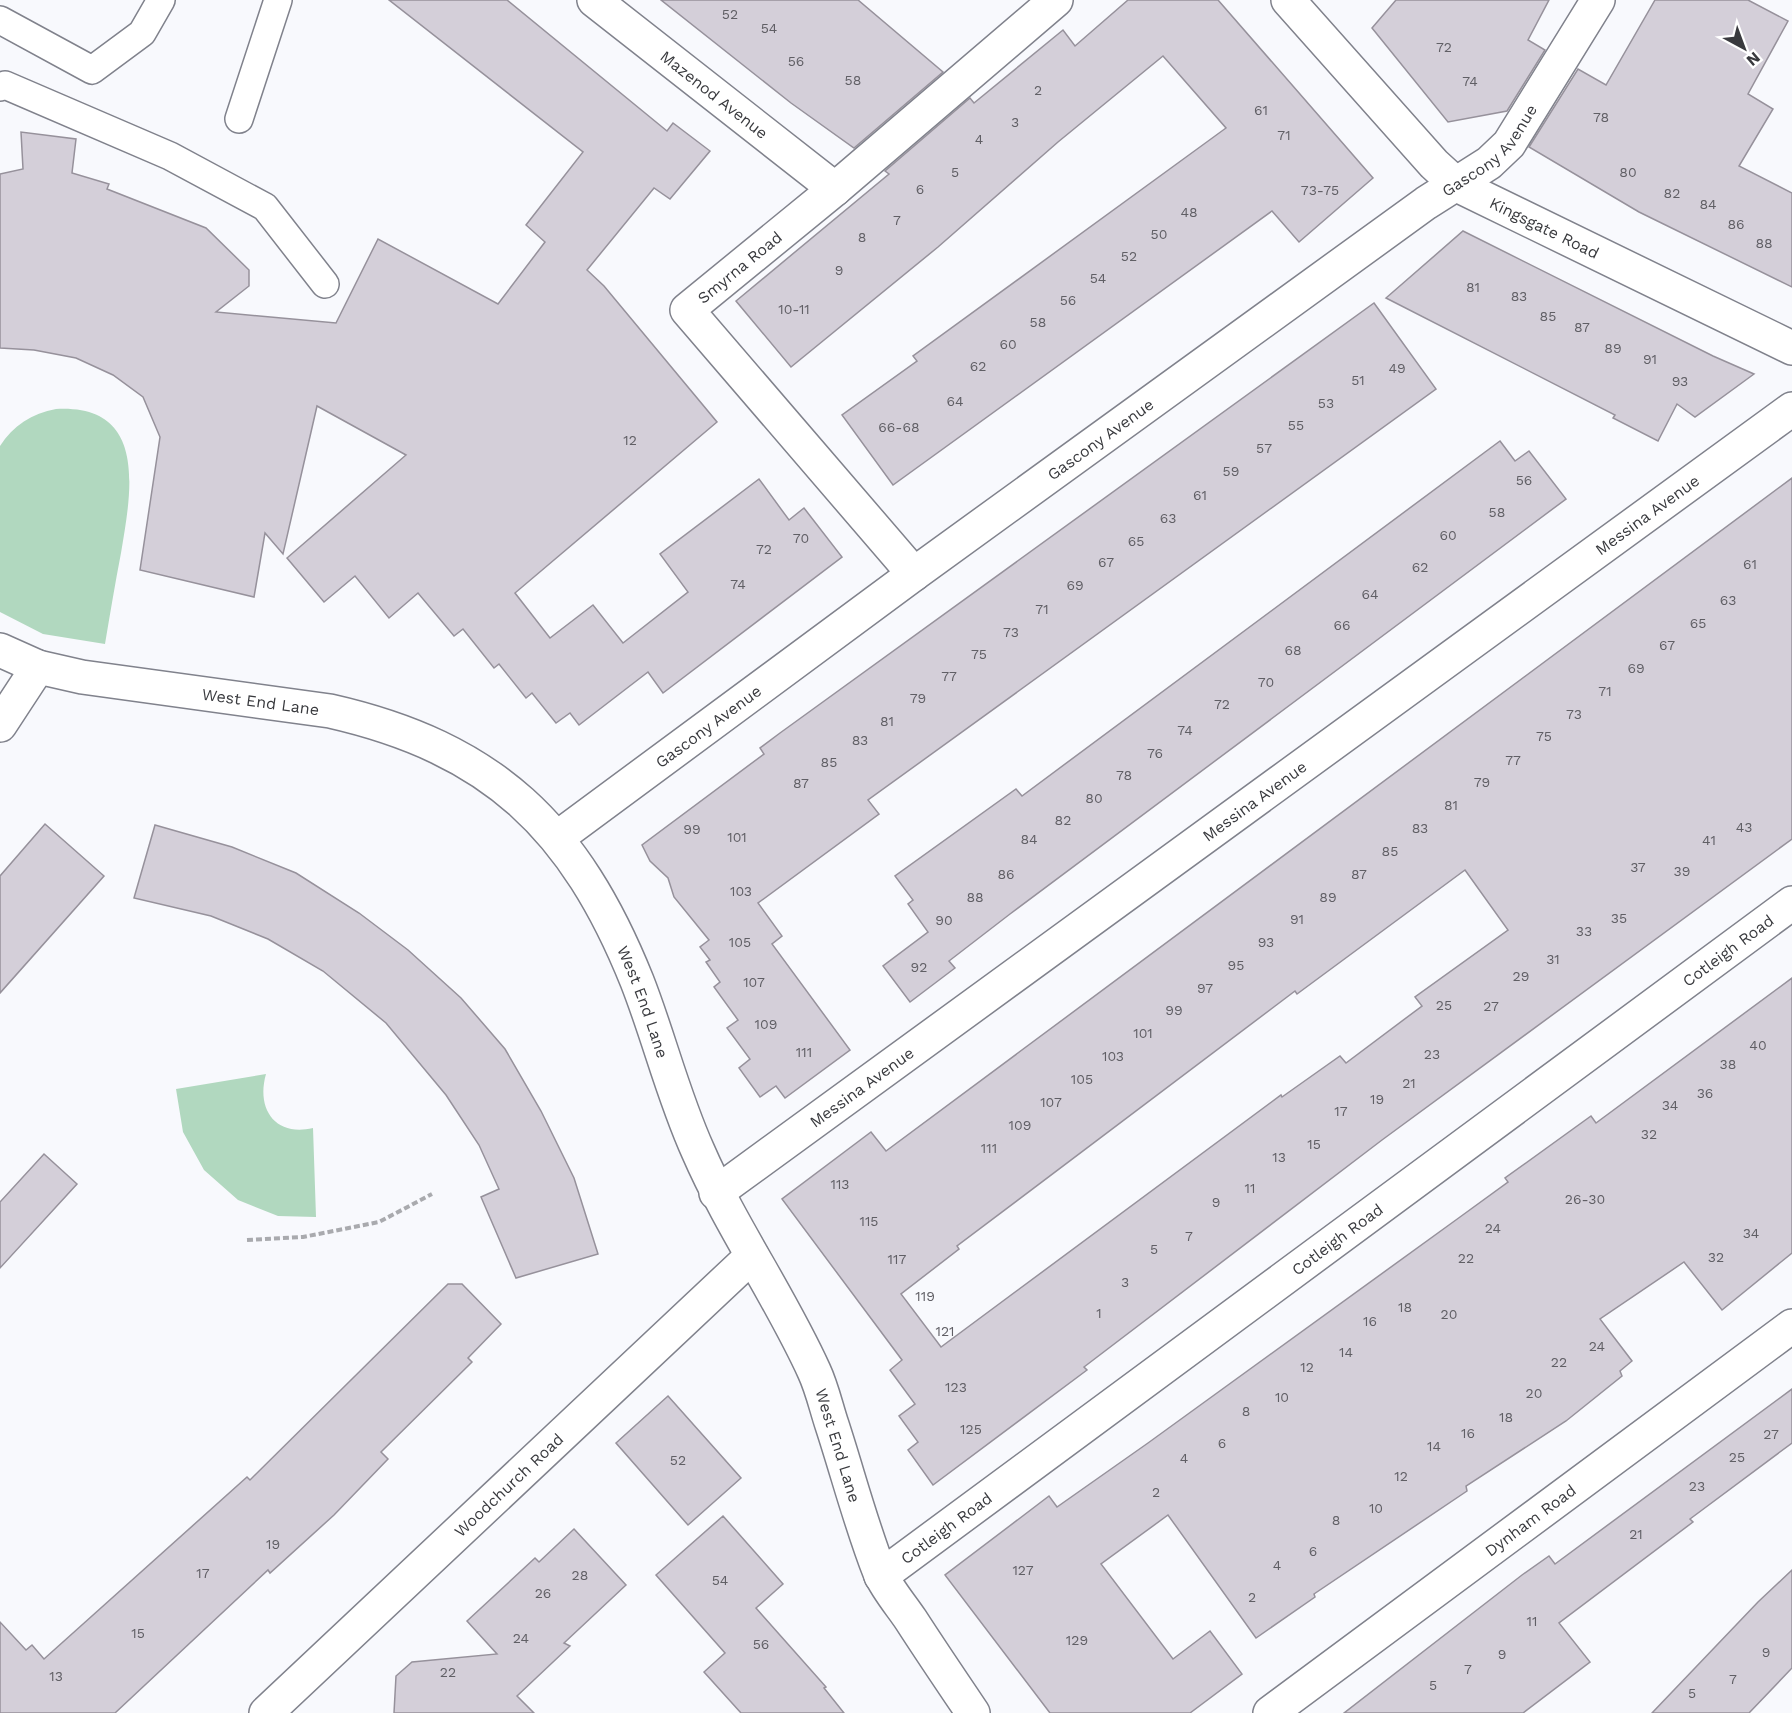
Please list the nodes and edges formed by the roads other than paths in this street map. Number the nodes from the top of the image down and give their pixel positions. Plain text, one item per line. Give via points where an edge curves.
1 (160, 0) edge
2 (278, 0) edge
3 (594, 0) edge
4 (1056, 0) edge
5 (1288, 0) edge
6 (1598, 0) edge
7 (0, 20) edge
8 (0, 87) edge
9 (239, 119) dead end
10 (1457, 185) junction
11 (835, 189) junction
12 (325, 284) dead end
13 (1792, 348) edge
14 (1792, 409) edge
15 (914, 574) junction
16 (0, 650) edge
17 (38, 667) junction
18 (0, 725) edge
19 (557, 838) junction
20 (1792, 903) edge
21 (716, 1193) junction
22 (752, 1256) junction
23 (1792, 1326) edge
24 (881, 1576) junction
25 (266, 1713) edge
26 (973, 1713) edge
27 (1270, 1713) edge

1 - 7 lane via 142,33 92,70
2 - 9 lane
3 - 11 street, Mazenod Avenue
4 - 11 street, Smyrna Road
5 - 10 street, Kingsgate Road
6 - 10 street, Gascony Avenue via 1509,144
8 - 12 lane via 5,84 170,156 265,207
10 - 13 street, Kingsgate Road
10 - 15 street, Gascony Avenue via 1416,209
11 - 15 street, Smyrna Road via 687,310
14 - 21 street, Messina Avenue
15 - 19 street, Gascony Avenue
16 - 17 street, West End Lane
17 - 18 street
17 - 19 street, West End Lane via 114,682 330,711 403,730 485,772 515,794
19 - 21 street, West End Lane via 622,948
20 - 24 street, Cotleigh Road
21 - 22 street, West End Lane
22 - 24 street, West End Lane via 815,1372
22 - 25 street, Woodchurch Road
23 - 27 street, Dynham Road
24 - 26 street, West End Lane

